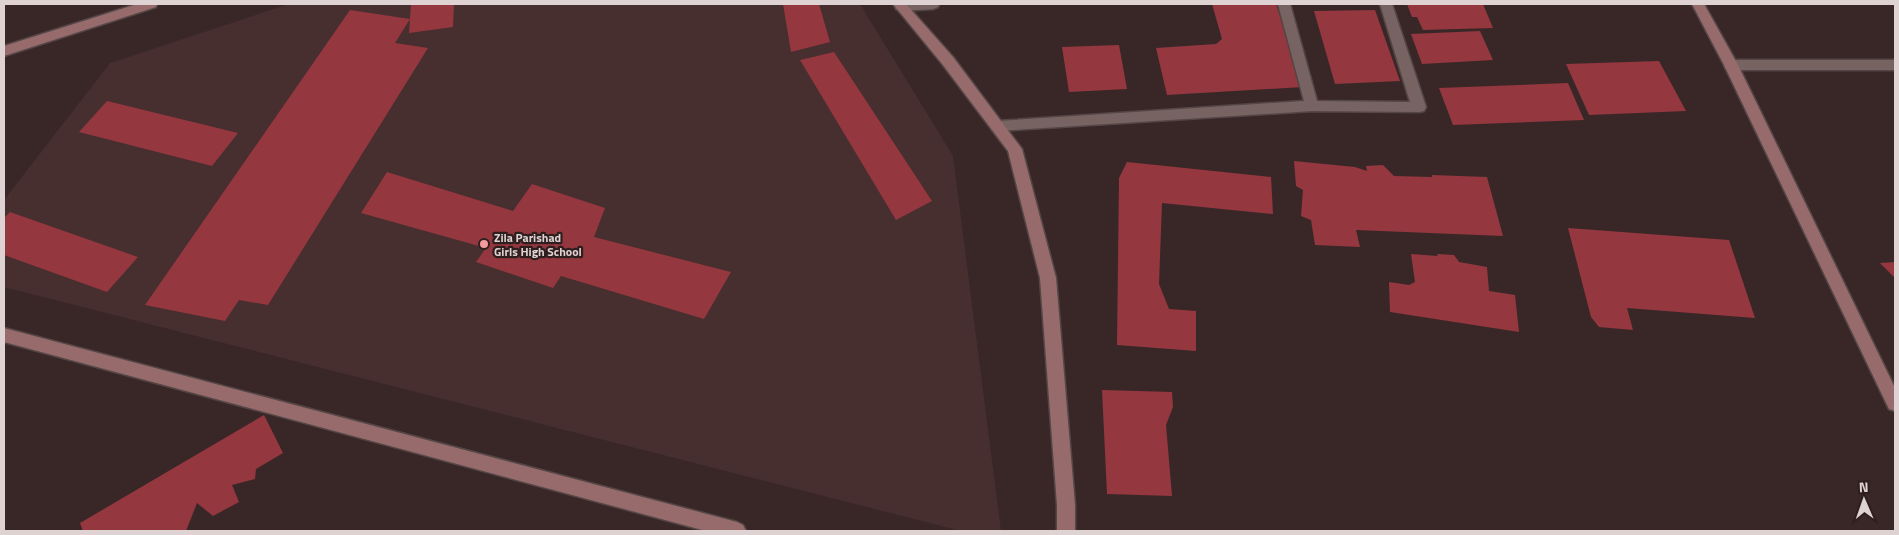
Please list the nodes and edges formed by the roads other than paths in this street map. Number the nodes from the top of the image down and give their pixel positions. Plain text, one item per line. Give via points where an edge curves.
1 (151, 4) edge
2 (933, 4) edge
3 (1284, 4) edge
4 (1386, 4) edge
5 (1698, 4) edge
6 (900, 5) edge
7 (4, 51) edge
8 (1731, 65) junction
9 (1895, 65) edge
10 (1312, 106) junction
11 (997, 126) junction
12 (4, 335) edge
13 (1895, 404) edge
14 (737, 531) edge
15 (1066, 531) edge

1 - 7 main road
2 - 6 street
3 - 10 street
4 - 10 street via 1418,107
5 - 8 main road
6 - 11 main road
8 - 9 street
8 - 13 main road
10 - 11 street
11 - 15 main road via 1015,149 1048,278
12 - 14 main road

